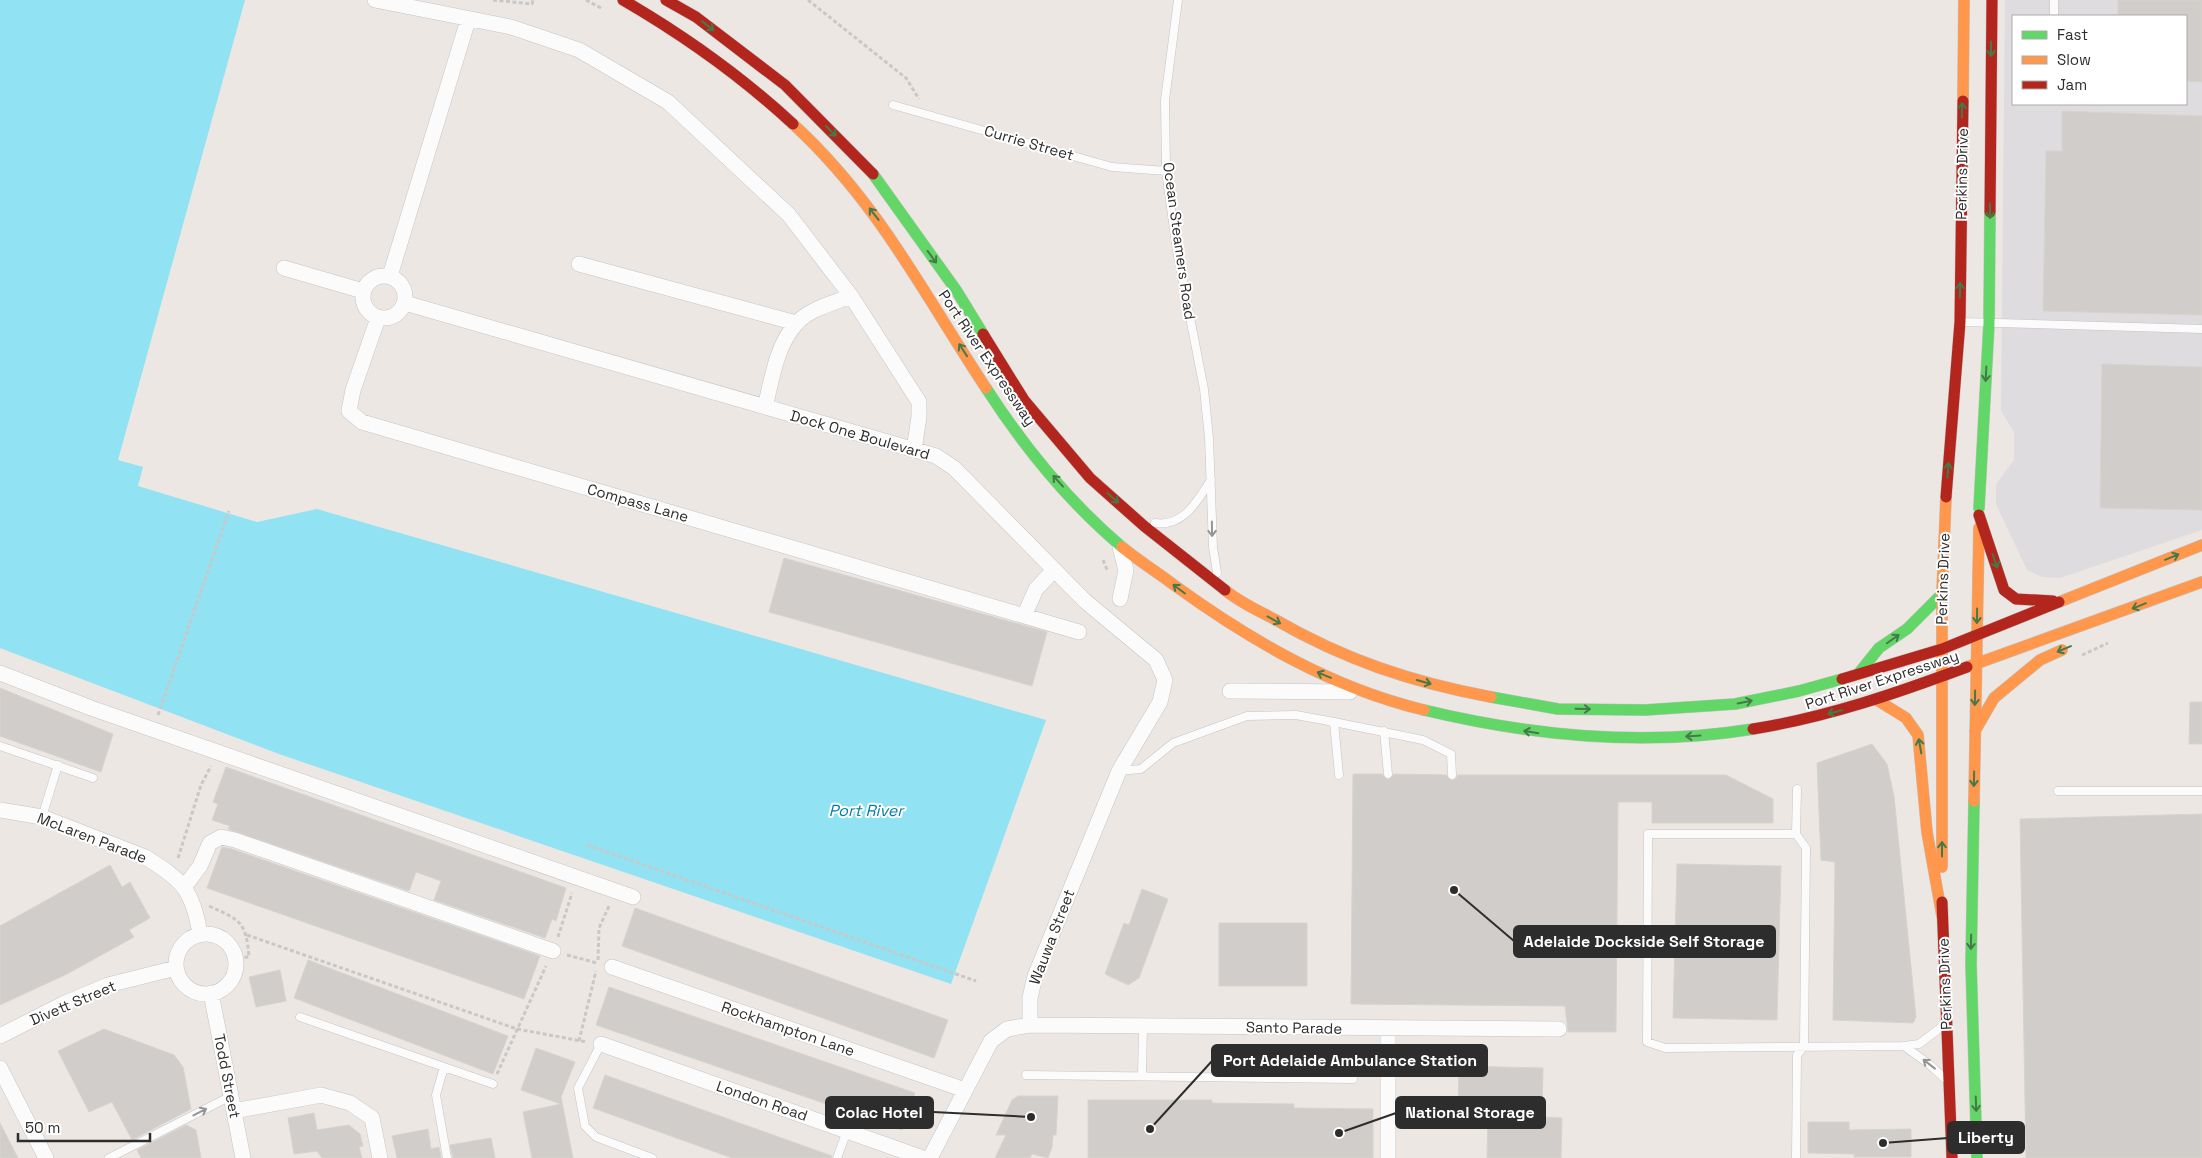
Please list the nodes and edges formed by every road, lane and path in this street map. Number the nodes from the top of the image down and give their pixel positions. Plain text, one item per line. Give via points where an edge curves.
1 (375, 0) edge
2 (493, 0) edge
3 (533, 0) edge
4 (623, 0) edge
5 (666, 0) edge
6 (808, 0) edge
7 (1178, 0) edge
8 (1964, 0) edge
9 (1992, 0) edge
10 (2054, 0) edge
11 (2054, 15) edge
12 (468, 20) junction
13 (893, 105) dead end
14 (928, 115) junction
15 (1166, 170) junction
16 (579, 264) dead end
17 (284, 268) dead end
18 (390, 276) junction
19 (363, 291) junction
20 (851, 296) junction
21 (405, 303) junction
22 (378, 318) junction
23 (1960, 322) junction
24 (796, 323) junction
25 (1989, 323) junction
26 (2202, 329) edge
27 (765, 407) junction
28 (914, 450) junction
29 (1211, 480) junction
30 (230, 512) dead end
31 (1979, 512) junction
32 (1137, 520) junction
33 (1120, 545) junction
34 (2202, 545) edge
35 (1054, 570) junction
36 (2202, 582) edge
37 (2185, 588) junction
38 (1223, 590) junction
39 (1942, 594) junction
40 (1120, 599) dead end
41 (2062, 602) junction
42 (1024, 616) junction
43 (2144, 616) dead end
44 (1079, 632) dead end
45 (1976, 636) junction
46 (2074, 645) dead end
47 (1942, 649) junction
48 (1976, 665) junction
49 (0, 673) edge
50 (1859, 673) junction
51 (1942, 677) junction
52 (1230, 691) dead end
53 (1364, 692) junction
54 (1877, 700) junction
55 (1334, 722) junction
56 (153, 730) junction
57 (1384, 731) junction
58 (1975, 731) junction
59 (0, 746) edge
60 (220, 753) junction
61 (58, 765) junction
62 (1119, 771) junction
63 (1388, 774) dead end
64 (1339, 775) dead end
65 (1452, 775) dead end
66 (93, 778) dead end
67 (1797, 789) dead end
68 (2058, 791) dead end
69 (2202, 791) edge
70 (0, 810) edge
71 (42, 817) junction
72 (1796, 834) junction
73 (587, 845) dead end
74 (178, 858) dead end
75 (577, 878) junction
76 (185, 886) junction
77 (632, 897) dead end
78 (209, 906) dead end
79 (1942, 916) junction
80 (200, 934) junction
81 (247, 935) junction
82 (553, 951) junction
83 (236, 958) junction
84 (612, 967) joint
85 (176, 968) junction
86 (976, 981) dead end
87 (211, 994) junction
88 (300, 1017) dead end
89 (1947, 1022) junction
90 (1030, 1025) junction
91 (1143, 1026) junction
92 (517, 1029) junction
93 (1388, 1029) junction
94 (1559, 1029) dead end
95 (0, 1036) edge
96 (601, 1044) junction
97 (1804, 1046) junction
98 (1904, 1046) junction
99 (444, 1067) junction
100 (0, 1068) edge
101 (1026, 1075) dead end
102 (1142, 1076) junction
103 (1353, 1079) dead end
104 (493, 1084) joint
105 (1949, 1086) junction
106 (965, 1090) junction
107 (233, 1104) junction
108 (847, 1131) junction
109 (46, 1158) edge
110 (109, 1158) edge
111 (243, 1158) edge
112 (380, 1158) edge
113 (447, 1158) edge
114 (652, 1158) edge
115 (837, 1158) edge
116 (923, 1158) edge
117 (930, 1158) edge
118 (1388, 1158) edge
119 (1796, 1158) edge
120 (1952, 1158) edge
121 (1977, 1158) edge

1 - 12 street
2 - 3 path via 532,4
33 -> 4 main road, Port River Expressway via 1058,482 1010,423 888,232 841,173 770,103 686,37
5 -> 32 main road, Port River Expressway via 696,17 785,86 868,167 956,290 1024,400 1090,478
6 - 14 path via 906,78
7 - 15 lane, Ocean Steamers Road via 1165,100
23 -> 8 main road, Perkins Drive
9 -> 25 main road, Perkins Drive
10 - 11 lane
12 - 18 street
12 - 20 street via 511,27 579,50 668,102 789,215
13 - 14 lane, Currie Street
14 - 15 lane, Currie Street via 1112,167
15 - 29 lane, Ocean Steamers Road via 1177,251 1204,389
16 - 24 street
17 - 19 street
18 - 19 street via 378,276 369,281
18 - 21 street via 405,292
19 - 22 street via 363,302 368,312
20 - 24 street
20 - 28 street via 919,402
21 - 22 street via 399,313 389,318
21 - 27 street, Dock One Boulevard
22 - 42 street, Compass Lane via 352,390 349,411 362,422
23 - 25 lane
39 -> 23 main road, Perkins Drive
24 - 27 street via 779,351
25 - 26 lane
25 -> 31 main road, Perkins Drive
27 - 28 street, Dock One Boulevard
28 - 35 street, Dock One Boulevard via 936,456 954,468
29 - 32 lane via 1194,504 1177,520 1164,524
29 -> 38 lane, Ocean Steamers Road via 1214,563
30 - 56 path
31 -> 41 main road via 2004,590 2016,599
31 -> 45 main road, Perkins Drive
32 - 38 main road, Port River Expressway
33 - 40 street via 1126,570
53 -> 33 main road, Port River Expressway via 1299,664 1218,618
41 -> 34 main road, Port River Expressway
35 - 42 street via 1036,590
35 - 62 street, Dock One Boulevard via 1085,601 1156,660 1165,680 1160,702
36 - 37 main road, Port River Expressway
37 - 43 main road via 2161,609
37 -> 48 main road, Port River Expressway
38 -> 50 main road, Port River Expressway via 1312,641 1378,669 1445,688 1558,709 1645,710 1727,704 1799,691
39 - 47 main road, Perkins Drive
50 -> 39 main road via 1880,648 1907,629
41 - 45 main road, Port River Expressway
42 - 44 street, Compass Lane
45 - 47 main road, Port River Expressway
45 - 48 main road, Perkins Drive
46 -> 58 main road via 2040,660 2002,691 1987,706
47 - 50 main road, Port River Expressway
47 - 51 main road, Perkins Drive
48 - 51 main road, Port River Expressway
48 -> 58 main road, Perkins Drive
49 - 56 street
51 - 54 main road, Port River Expressway
79 -> 51 main road, Perkins Drive
52 - 53 street
54 -> 53 main road, Port River Expressway via 1793,723 1724,734 1650,739 1544,734 1453,719
79 -> 54 main road via 1927,832 1918,735 1906,718
55 - 57 lane
55 - 62 lane via 1296,715 1247,716 1173,742 1140,769
55 - 64 lane
56 - 60 street
57 - 63 lane
57 - 65 lane via 1424,740 1451,754
58 -> 121 main road, Perkins Drive via 1971,964
59 - 61 lane
60 - 74 path via 201,785
60 - 75 street
61 - 66 lane
61 - 71 lane
62 - 90 street, Wauwa Street via 1035,976 1030,998
67 - 72 lane
68 - 69 lane
70 - 71 street, McLaren Parade
71 - 76 street, McLaren Parade via 145,857
72 - 97 lane via 1806,848
72 - 97 lane via 1648,834 1647,1042 1666,1048
73 - 86 path
75 - 77 street
75 - 82 path
76 - 80 street, McLaren Parade via 196,910
76 - 82 street via 200,866 210,843 221,837
78 - 81 path via 238,919
79 - 89 main road, Perkins Drive
80 - 83 street via 214,934 224,939
80 - 85 street via 182,946
81 - 83 path via 249,957
81 - 92 path
82 - 84 path
82 - 92 path
83 - 87 street via 236,970 229,983
84 - 106 street, Rockhampton Lane
85 - 87 street via 186,986
85 - 95 street, Divett Street via 108,986 63,1004
87 - 107 street, Todd Street
88 - 99 lane
89 - 98 lane via 1919,1044
89 - 105 main road, Perkins Drive
90 - 91 street, Santo Parade
90 - 106 street via 1007,1029 991,1041
91 - 93 street, Santo Parade
91 - 102 lane
92 - 96 path
92 - 104 path
93 - 94 street, Santo Parade
93 - 118 street
96 - 108 street, London Road
96 - 114 lane via 578,1088 585,1126 596,1137
97 - 98 lane
97 - 119 lane via 1797,1055
105 -> 98 lane via 1942,1075
99 - 104 lane
99 - 113 lane via 436,1094
100 - 109 street
101 - 102 lane
102 - 103 lane
105 - 120 main road, Perkins Drive
106 - 117 street
110 -> 107 lane
107 - 111 street, Todd Street
107 - 112 street via 321,1095 350,1103 372,1118
108 - 115 lane
108 - 116 street, London Road

